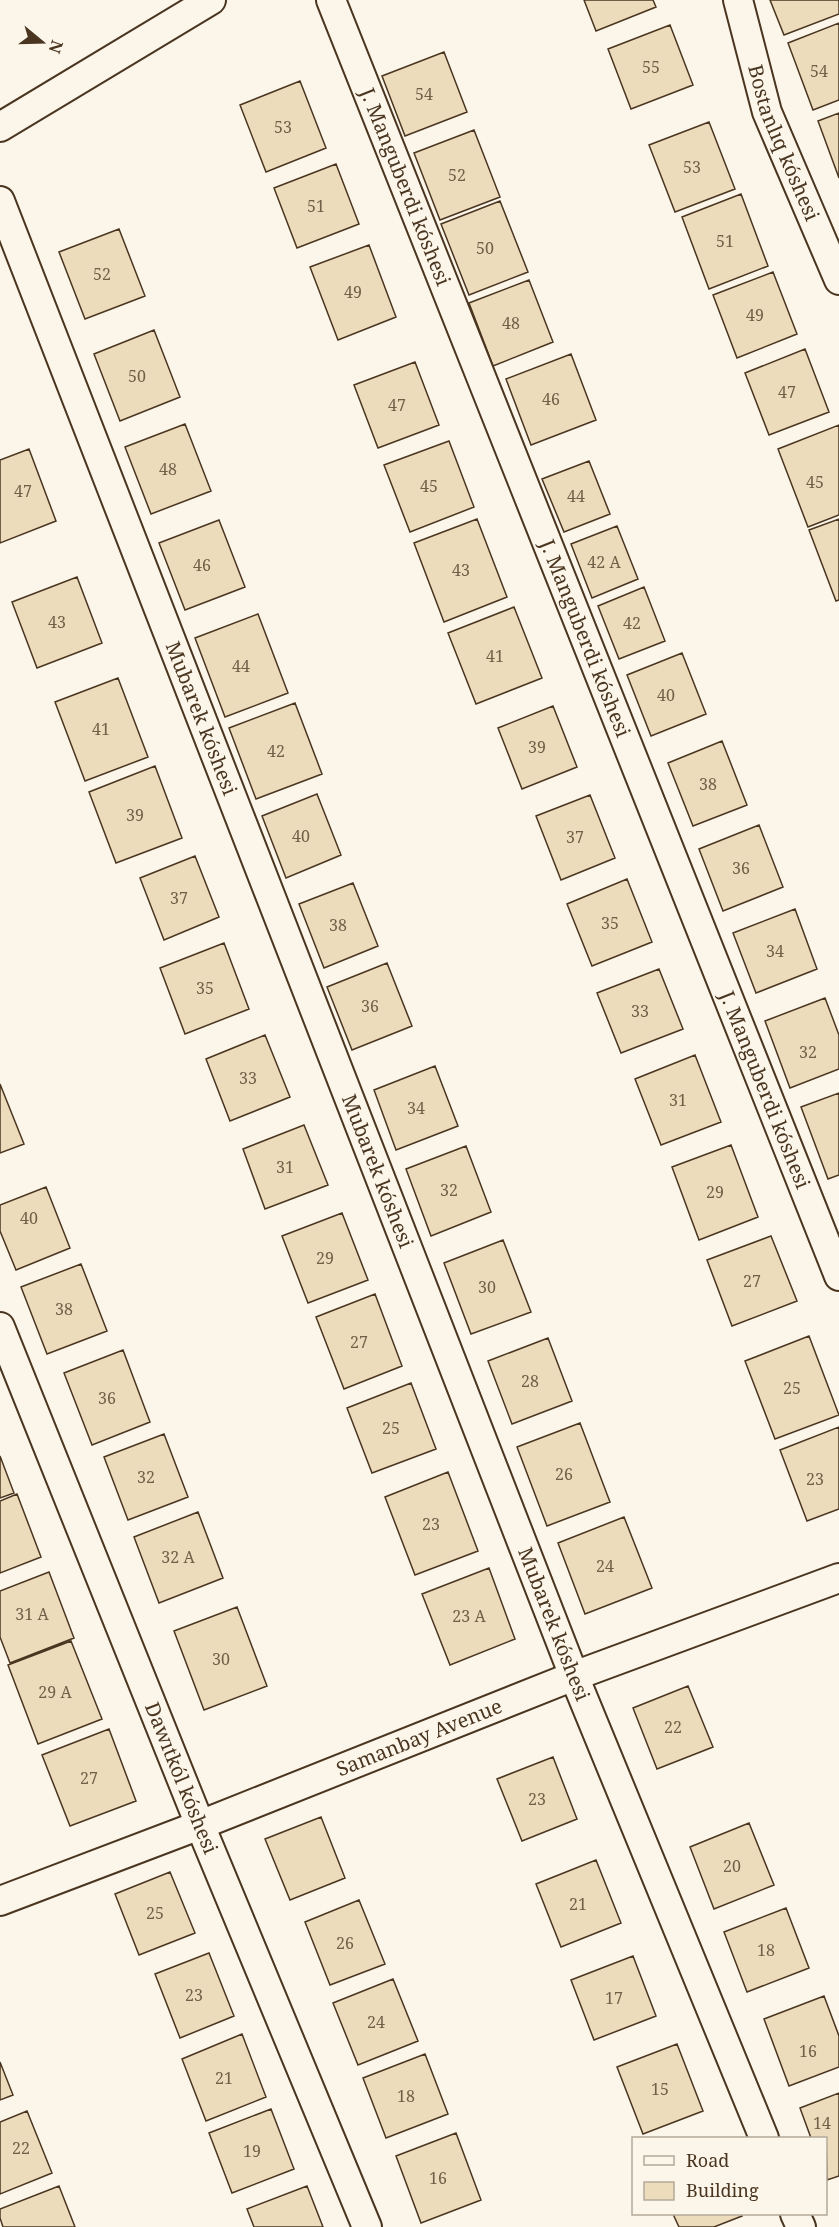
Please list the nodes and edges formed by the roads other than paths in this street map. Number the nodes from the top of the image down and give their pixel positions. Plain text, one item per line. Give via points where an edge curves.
1 (211, 0) edge
2 (331, 0) edge
3 (738, 0) edge
4 (0, 127) edge
5 (0, 201) edge
6 (839, 280) edge
7 (839, 1276) edge
8 (0, 1327) edge
9 (839, 1578) edge
10 (574, 1676) junction
11 (200, 1826) junction
12 (0, 1901) edge
13 (763, 2137) edge
14 (367, 2227) edge

1 - 4 street
2 - 7 street, J. Manguberdi kóshesi
3 - 6 street, Bostanlıq kóshesi via 767,112
5 - 10 street, Mubarek kóshesi
8 - 11 street, Dawıtkól kóshesi
9 - 10 street, Samanbay Avenue
10 - 11 street, Samanbay Avenue
10 - 13 street, Mubarek kóshesi
11 - 12 street, Samanbay Avenue
11 - 14 street, Dawıtkól kóshesi

